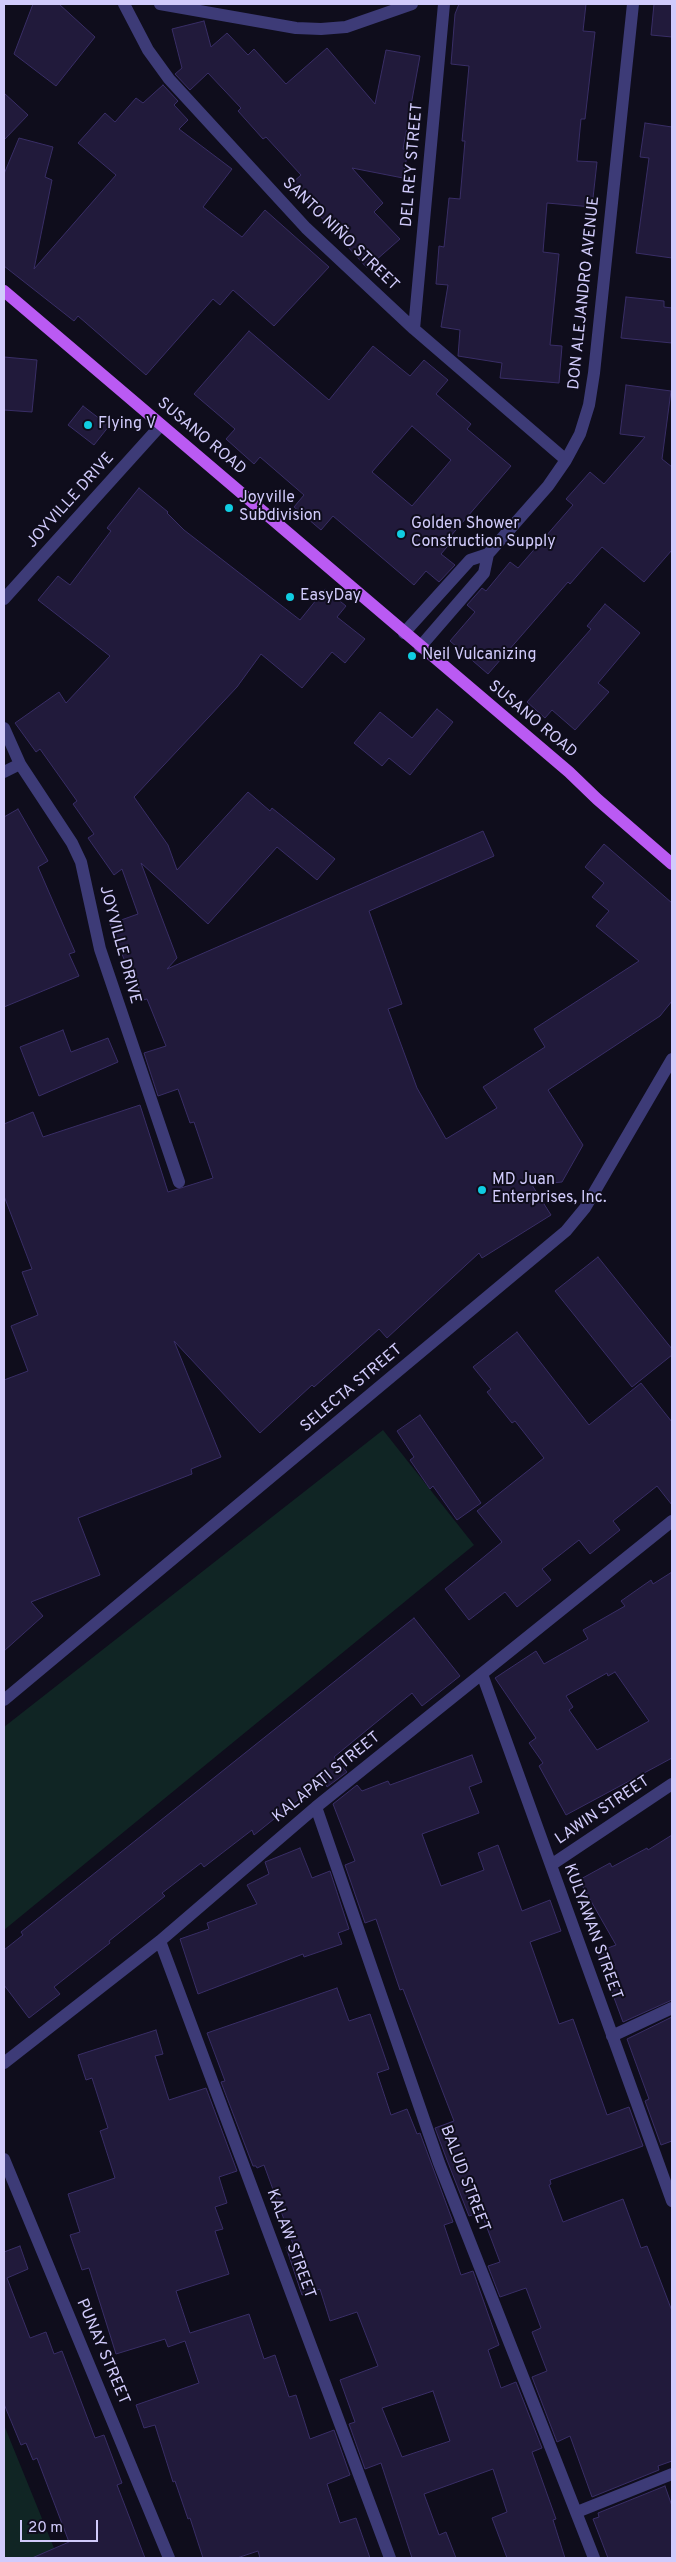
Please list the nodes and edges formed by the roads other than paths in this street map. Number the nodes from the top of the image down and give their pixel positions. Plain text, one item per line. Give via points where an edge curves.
1 (124, 4) edge
2 (160, 4) edge
3 (412, 4) edge
4 (444, 4) edge
5 (633, 4) edge
6 (4, 291) edge
7 (414, 329) junction
8 (161, 425) junction
9 (566, 460) junction
10 (488, 554) junction
11 (4, 599) edge
12 (404, 633) junction
13 (420, 646) junction
14 (4, 728) edge
15 (20, 764) junction
16 (4, 772) edge
17 (672, 864) edge
18 (672, 1059) edge
19 (179, 1182) dead end
20 (672, 1520) edge
21 (482, 1674) junction
22 (4, 1700) edge
23 (672, 1784) edge
24 (316, 1807) junction
25 (551, 1865) junction
26 (160, 1941) junction
27 (672, 2008) edge
28 (612, 2036) junction
29 (4, 2063) edge
30 (4, 2159) edge
31 (672, 2201) edge
32 (672, 2474) edge
33 (577, 2512) junction
34 (169, 2558) edge
35 (390, 2558) edge
36 (594, 2558) edge

1 - 7 street, SANTO NIÑO STREET via 148,50 194,107 306,228
2 - 3 street via 296,28 321,29 346,26
4 - 7 street, DEL REY STREET
5 - 9 street, DON ALEJANDRO AVENUE via 594,373 580,434
6 - 8 main road, SUSANO ROAD
7 - 9 street, SANTO NIÑO STREET
8 - 11 street, JOYVILLE DRIVE
8 - 12 main road, SUSANO ROAD
9 - 10 street, DON ALEJANDRO AVENUE via 548,486
10 - 12 street, DON ALEJANDRO AVENUE via 470,560
10 - 13 street, DON ALEJANDRO AVENUE via 484,573
12 - 13 main road, SUSANO ROAD
13 - 17 main road, SUSANO ROAD
14 - 15 street, JOYVILLE DRIVE
15 - 16 street
15 - 19 street, JOYVILLE DRIVE via 81,862 100,949
18 - 22 street, SELECTA STREET via 585,1208 566,1231
20 - 21 street, KALAPATI STREET
21 - 24 street, KALAPATI STREET
21 - 25 street, KULYAWAN STREET
23 - 25 street, LAWIN STREET
24 - 26 street, KALAPATI STREET
24 - 33 street, BALUD STREET via 439,2163
25 - 28 street, KULYAWAN STREET
26 - 29 street, KALAPATI STREET
26 - 35 street, KALAW STREET
27 - 28 street
28 - 31 street, KULYAWAN STREET
30 - 34 street, PUNAY STREET
32 - 33 street
33 - 36 street, BALUD STREET

